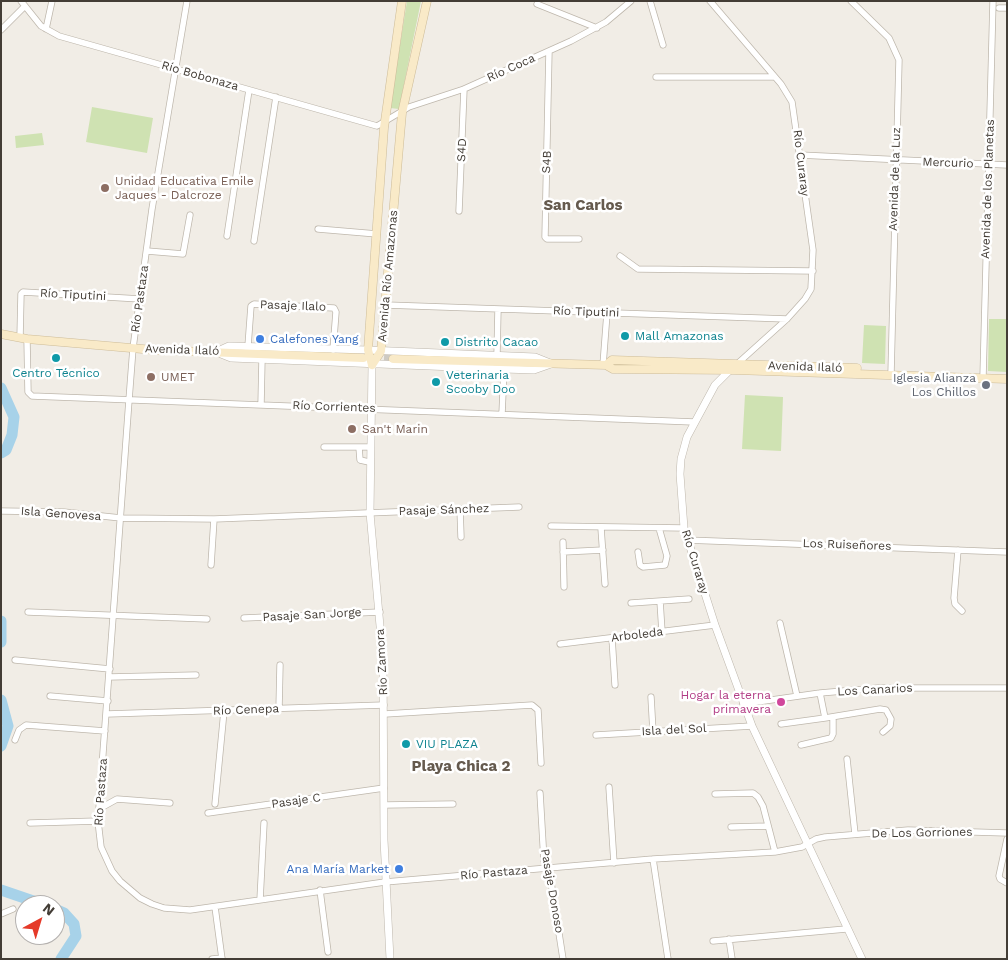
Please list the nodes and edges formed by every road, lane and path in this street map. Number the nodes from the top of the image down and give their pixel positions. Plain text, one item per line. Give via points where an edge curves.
1 (21, 1) edge
2 (52, 1) edge
3 (187, 1) edge
4 (402, 1) edge
5 (427, 1) edge
6 (631, 1) edge
7 (650, 1) edge
8 (710, 1) edge
9 (851, 1) edge
10 (993, 1) edge
11 (537, 4) dead end
12 (24, 7) junction
13 (999, 8) dead end
14 (1007, 8) edge
15 (597, 28) junction
16 (46, 29) junction
17 (1, 30) edge
18 (663, 45) dead end
19 (549, 51) junction
20 (175, 68) junction
21 (656, 77) dead end
22 (774, 77) junction
23 (464, 89) junction
24 (249, 90) junction
25 (276, 98) junction
26 (402, 113) junction
27 (384, 122) junction
28 (800, 156) junction
29 (895, 161) junction
30 (989, 164) junction
31 (1007, 165) edge
32 (459, 211) dead end
33 (190, 215) dead end
34 (318, 229) dead end
35 (377, 234) junction
36 (227, 236) dead end
37 (579, 239) dead end
38 (254, 241) dead end
39 (147, 251) junction
40 (620, 256) dead end
41 (813, 270) junction
42 (140, 299) junction
43 (386, 305) junction
44 (498, 309) junction
45 (607, 313) junction
46 (787, 319) junction
47 (1, 334) edge
48 (24, 338) junction
49 (248, 346) junction
50 (133, 348) junction
51 (333, 350) junction
52 (368, 350) junction
53 (382, 351) junction
54 (216, 352) junction
55 (497, 355) junction
56 (363, 358) tunnel mouth
57 (262, 359) junction
58 (393, 359) tunnel mouth
59 (552, 364) junction
60 (738, 364) junction
61 (372, 365) junction
62 (604, 365) junction
63 (504, 369) junction
64 (730, 370) junction
65 (891, 372) junction
66 (1007, 375) edge
67 (983, 376) junction
68 (1007, 379) edge
69 (129, 400) junction
70 (261, 405) junction
71 (371, 408) junction
72 (502, 414) junction
73 (694, 422) junction
74 (324, 447) dead end
75 (359, 447) junction
76 (370, 447) junction
77 (369, 462) junction
78 (519, 508) dead end
79 (460, 509) junction
80 (3, 511) edge
81 (370, 513) junction
82 (121, 518) junction
83 (214, 519) junction
84 (551, 526) dead end
85 (601, 528) junction
86 (659, 528) junction
87 (684, 528) junction
88 (461, 537) dead end
89 (686, 540) junction
90 (563, 542) dead end
91 (603, 550) junction
92 (958, 550) junction
93 (563, 552) junction
94 (638, 552) dead end
95 (1007, 552) edge
96 (211, 565) dead end
97 (605, 584) dead end
98 (564, 587) dead end
99 (689, 599) dead end
100 (660, 600) junction
101 (631, 603) dead end
102 (962, 611) dead end
103 (28, 612) dead end
104 (380, 612) junction
105 (113, 617) junction
106 (244, 618) dead end
107 (207, 619) dead end
108 (780, 623) dead end
109 (715, 625) junction
110 (662, 632) junction
111 (612, 638) junction
112 (560, 644) dead end
113 (15, 660) dead end
114 (280, 665) dead end
115 (110, 669) junction
116 (196, 675) dead end
117 (109, 677) junction
118 (615, 685) dead end
119 (1007, 688) edge
120 (820, 693) junction
121 (50, 696) dead end
122 (797, 696) junction
123 (650, 697) dead end
124 (108, 701) junction
125 (744, 704) junction
126 (384, 705) junction
127 (279, 709) junction
128 (224, 711) junction
129 (107, 714) junction
130 (384, 714) junction
131 (833, 717) junction
132 (825, 718) junction
133 (781, 724) dead end
134 (752, 726) junction
135 (105, 731) junction
136 (653, 732) junction
137 (883, 732) dead end
138 (596, 735) dead end
139 (15, 740) dead end
140 (801, 745) dead end
141 (847, 759) dead end
142 (541, 763) dead end
143 (609, 787) dead end
144 (384, 788) junction
145 (540, 793) dead end
146 (715, 794) dead end
147 (170, 803) dead end
148 (215, 804) dead end
149 (453, 804) dead end
150 (384, 806) junction
151 (100, 809) junction
152 (208, 814) dead end
153 (98, 821) junction
154 (30, 823) dead end
155 (264, 823) dead end
156 (768, 826) junction
157 (731, 827) dead end
158 (1007, 833) edge
159 (855, 834) junction
160 (1007, 839) edge
161 (808, 843) junction
162 (775, 852) junction
163 (653, 859) junction
164 (614, 863) junction
165 (549, 868) junction
166 (386, 882) junction
167 (1007, 883) edge
168 (320, 890) junction
169 (260, 900) junction
170 (215, 907) junction
171 (13, 909) dead end
172 (1, 914) edge
173 (846, 929) junction
174 (729, 939) junction
175 (713, 941) dead end
176 (328, 952) dead end
177 (222, 958) edge
178 (212, 959) edge
179 (390, 959) edge
180 (564, 959) edge
181 (668, 959) edge
182 (732, 959) edge
183 (862, 959) edge

1 - 12 street, Río Bobonaza
2 - 16 street
3 - 20 street, Río Pastaza
4 - 27 main road, Avenida Río Amazonas
5 - 26 main road, Avenida Río Amazonas
6 - 15 street, Río Coca
7 - 18 street
8 - 22 street, Río Curaray
9 - 29 street, Avenida de la Luz via 889,38 899,60
10 - 30 street, Avenida de los Planetas
11 - 15 street
12 - 16 street, Río Bobonaza
12 - 17 street
13 - 14 street
15 - 19 street, Río Coca
16 - 20 street, Río Bobonaza via 59,36
19 - 23 street, Río Coca
19 - 37 street, S4B via 545,237
20 - 24 street, Río Bobonaza
20 - 39 street, Río Pastaza
21 - 22 street
22 - 28 street, Río Curaray via 792,102
23 - 26 street, Río Coca via 416,104
23 - 32 street, S4D
24 - 25 street, Río Bobonaza
24 - 36 street
25 - 27 street, Río Bobonaza via 377,126
25 - 38 street
26 - 27 street, Río Coca
26 - 43 main road, Avenida Río Amazonas
27 - 35 main road, Avenida Río Amazonas
28 - 29 street, Mercurio
28 - 41 street, Río Curaray via 810,220
29 - 30 street, Mercurio
29 - 65 street, Avenida de la Luz
30 - 31 street, Mercurio
30 - 67 street, Avenida de los Planetas
33 - 39 street via 183,254
34 - 35 street
35 - 52 main road, Avenida Río Amazonas
39 - 42 street, Río Pastaza
40 - 41 street via 638,269
41 - 46 street, Río Curaray via 809,292
42 - 48 street, Río Tiputini via 23,292
42 - 50 street, Río Pastaza
43 - 44 street, Río Tiputini
43 - 53 main road, Avenida Río Amazonas
44 - 45 street, Río Tiputini
44 - 55 street
45 - 46 street, Río Tiputini
45 - 62 street
46 - 60 street, Río Curaray
47 - 48 main road, Avenida Ilaló
48 - 50 main road, Avenida Ilaló
48 - 69 street, Río Corrientes via 30,395
49 - 51 street
49 - 51 street, Pasaje Ilalo via 250,306 254,304 334,308
49 - 54 street via 229,346
50 - 54 main road, Avenida Ilaló
50 - 69 street, Río Pastaza
51 - 52 street
52 - 53 street
52 - 61 main road, Avenida Río Amazonas
53 - 55 street
53 - 61 main road, Avenida Río Amazonas
54 - 56 main road, Avenida Ilaló
54 - 57 street via 231,358
55 - 59 street via 534,356
57 - 61 street
57 - 70 street
58 - 59 main road, Avenida Ilaló
59 - 62 main road, Avenida Ilaló
59 - 63 street via 534,370
60 - 62 main road, Avenida Ilaló via 612,360
60 - 64 street, Río Curaray
60 - 65 main road, Avenida Ilaló
61 - 63 street
61 - 71 street, Río Zamora
62 - 64 main road, Avenida Ilaló via 613,369
63 - 72 street
64 - 65 main road, Avenida Ilaló
64 - 73 street, Río Curaray via 715,385
65 - 67 main road, Avenida Ilaló
66 - 67 main road, Avenida Ilaló
67 - 68 main road, Avenida Ilaló
69 - 70 street, Río Corrientes
69 - 82 street, Río Pastaza
70 - 71 street, Río Corrientes
71 - 72 street, Río Corrientes
71 - 76 street, Río Zamora
72 - 73 street, Río Corrientes
73 - 87 street, Río Curaray via 681,459
74 - 75 street
75 - 76 street
75 - 77 street via 360,460
76 - 77 street, Río Zamora
77 - 81 street, Río Zamora
78 - 79 street, Pasaje Sánchez
79 - 81 street, Pasaje Sánchez
79 - 88 street
80 - 82 street, Isla Genovesa via 64,512
81 - 83 street, Pasaje Sánchez
81 - 104 street, Río Zamora
82 - 83 street, Isla Genovesa
82 - 105 street, Río Pastaza
83 - 96 street
84 - 85 street
85 - 86 street
85 - 91 street
86 - 87 street
86 - 94 street via 667,556 665,565 643,567
87 - 89 street, Río Curaray
89 - 92 street, Los Ruiseñores
89 - 109 street, Río Curaray
90 - 93 street
91 - 93 street
91 - 97 street
92 - 95 street, Los Ruiseñores
92 - 102 street via 954,598
93 - 98 street
99 - 100 street
100 - 101 street
100 - 110 street
103 - 105 street
104 - 106 street, Pasaje San Jorge
104 - 126 street, Río Zamora
105 - 107 street
105 - 115 street, Río Pastaza
108 - 122 street
109 - 110 street, Arboleda
109 - 125 street, Río Curaray
110 - 111 street, Arboleda
111 - 112 street, Arboleda
111 - 118 street
113 - 115 street
114 - 127 street
115 - 117 street, Río Pastaza
116 - 117 street
117 - 124 street, Río Pastaza
119 - 120 street, Los Canarios via 878,688
120 - 122 street, Los Canarios
120 - 132 street
121 - 124 street
122 - 125 street, Los Canarios
123 - 136 street
124 - 129 street, Río Pastaza
125 - 134 street, Río Curaray
126 - 127 street, Río Cenepa
126 - 130 street, Río Zamora
127 - 128 street, Río Cenepa
128 - 129 street, Río Cenepa
128 - 148 street
129 - 135 street, Río Pastaza
130 - 142 street via 532,705 538,710
130 - 144 street, Río Zamora
131 - 132 street
131 - 137 street via 886,710 891,719 890,726
131 - 140 street via 831,738
132 - 133 street
134 - 136 street, Isla del Sol
134 - 161 street, Río Curaray
135 - 139 street via 26,725 19,730
135 - 151 street, Río Pastaza
136 - 138 street, Isla del Sol
141 - 159 street
143 - 164 street
144 - 150 street, Río Zamora
144 - 152 street, Pasaje C
145 - 165 street, Pasaje Donoso via 544,861
146 - 156 street via 753,792 764,806
147 - 151 street via 117,799
149 - 150 street
150 - 166 street, Río Zamora
151 - 153 street, Río Pastaza
153 - 154 street
153 - 170 street, Río Pastaza via 106,860 129,890 164,908 190,910
155 - 169 street
156 - 157 street
156 - 162 street
158 - 159 street, De Los Gorriones via 908,830
159 - 161 street, De Los Gorriones via 826,837
160 - 167 street via 999,876
161 - 162 street, Río Pastaza
161 - 173 street, Río Curaray
162 - 163 street, Río Pastaza
163 - 164 street, Río Pastaza
163 - 181 street
164 - 165 street, Río Pastaza
165 - 166 street, Río Pastaza
165 - 180 street, Pasaje Donoso
166 - 168 street, Río Pastaza
166 - 179 street, Río Zamora
168 - 169 street, Río Pastaza
168 - 176 street
169 - 170 street, Río Pastaza
170 - 177 street
171 - 172 street
173 - 174 street
173 - 183 street, Río Curaray
174 - 175 street
174 - 182 street
177 - 178 street

